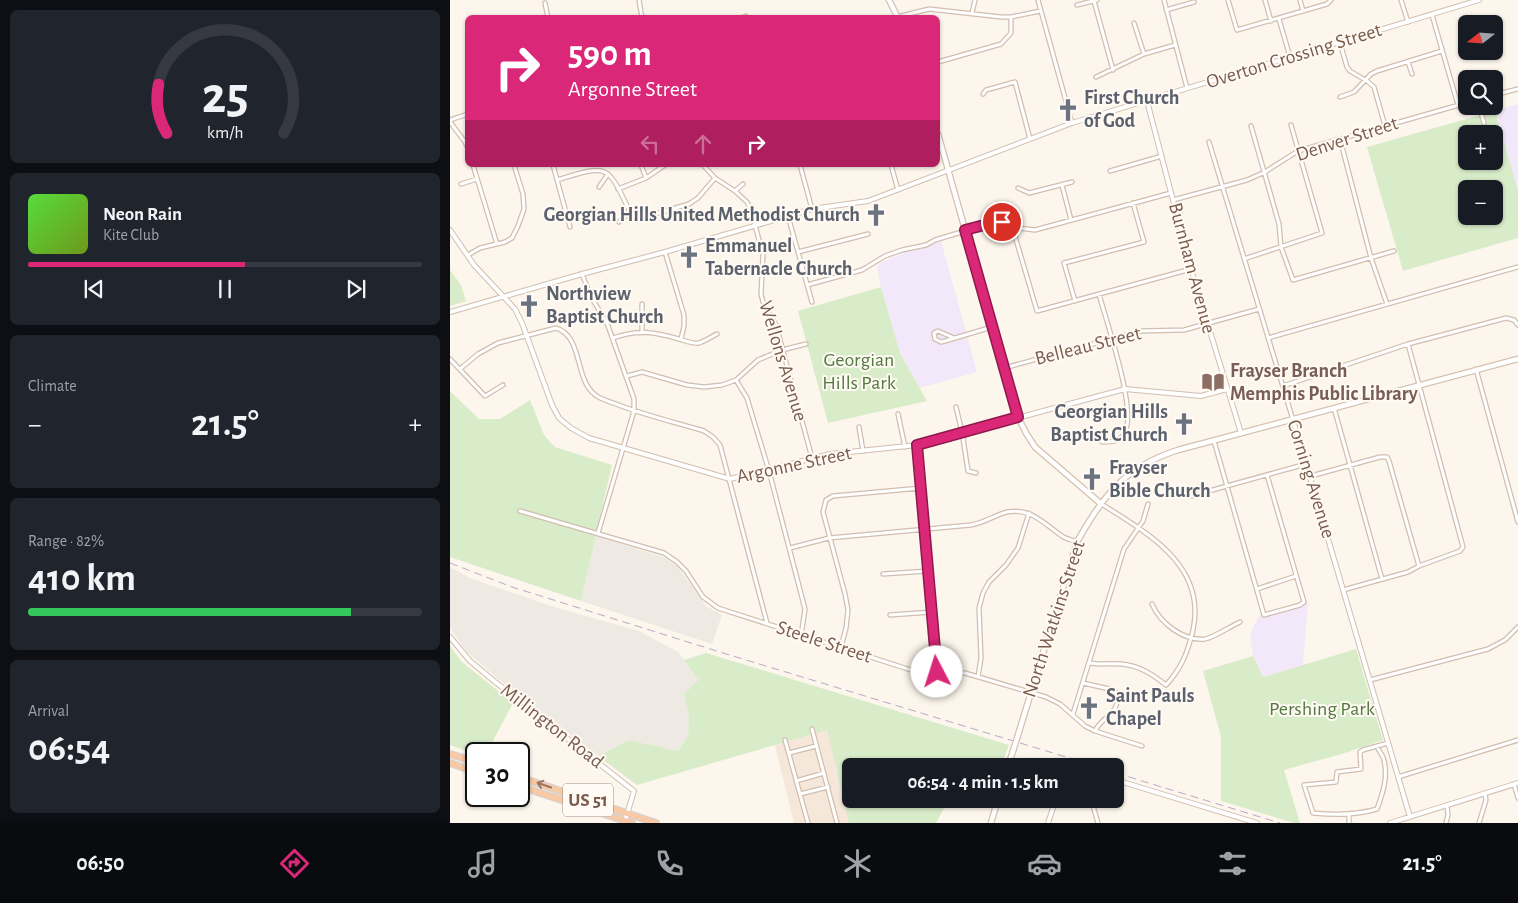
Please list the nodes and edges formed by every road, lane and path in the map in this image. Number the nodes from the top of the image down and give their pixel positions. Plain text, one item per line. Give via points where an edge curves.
1 (645, 0) edge
2 (889, 0) edge
3 (975, 0) edge
4 (1038, 0) edge
5 (1096, 0) edge
6 (1164, 0) edge
7 (1228, 0) edge
8 (1266, 0) edge
9 (1300, 0) edge
10 (1401, 0) edge
11 (1479, 0) edge
12 (640, 1) edge
13 (1331, 1) edge
14 (1194, 2) dead end
15 (545, 4) dead end
16 (1077, 5) dead end
17 (1166, 10) junction
18 (1040, 11) junction
19 (1303, 11) junction
20 (972, 13) junction
21 (1432, 14) junction
22 (547, 15) edge
23 (642, 15) edge
24 (895, 15) edge
25 (904, 15) edge
26 (1011, 17) junction
27 (1279, 19) junction
28 (1271, 21) junction
29 (1408, 22) junction
30 (1134, 24) dead end
31 (1340, 43) junction
32 (1175, 45) junction
33 (1442, 51) junction
34 (1144, 54) junction
35 (1290, 57) junction
36 (940, 61) edge
37 (1408, 62) junction
38 (1113, 70) junction
39 (1412, 74) dead end
40 (1096, 78) dead end
41 (1367, 81) junction
42 (1187, 89) junction
43 (1518, 89) edge
44 (1503, 93) edge
45 (983, 94) dead end
46 (1340, 97) dead end
47 (1147, 101) junction
48 (1458, 105) joint
49 (465, 115) edge
50 (1482, 115) edge
51 (450, 121) edge
52 (1072, 123) junction
53 (1484, 123) dead end
54 (1291, 125) dead end
55 (1251, 126) dead end
56 (1385, 126) junction
57 (1030, 139) junction
58 (1340, 139) junction
59 (940, 141) edge
60 (1209, 142) dead end
61 (465, 144) edge
62 (1298, 151) junction
63 (1162, 156) junction
64 (474, 167) edge
65 (515, 167) edge
66 (554, 167) edge
67 (643, 167) edge
68 (663, 167) edge
69 (706, 167) edge
70 (801, 167) edge
71 (892, 167) edge
72 (948, 171) junction
73 (1110, 171) dead end
74 (1265, 172) junction
75 (608, 174) junction
76 (646, 178) junction
77 (715, 178) junction
78 (477, 179) junction
79 (557, 180) junction
80 (1072, 182) dead end
81 (461, 184) dead end
82 (743, 184) dead end
83 (1062, 185) junction
84 (599, 187) dead end
85 (1222, 187) junction
86 (1018, 188) dead end
87 (618, 189) junction
88 (898, 190) junction
89 (735, 191) junction
90 (1172, 192) junction
91 (1173, 200) junction
92 (1132, 203) junction
93 (812, 209) junction
94 (630, 212) junction
95 (788, 216) junction
96 (1071, 220) junction
97 (619, 222) dead end
98 (755, 225) junction
99 (1012, 225) junction
100 (570, 227) dead end
101 (450, 230) edge
102 (965, 230) junction
103 (868, 234) dead end
104 (497, 244) junction
105 (1281, 247) junction
106 (1394, 251) dead end
107 (665, 252) junction
108 (798, 252) junction
109 (468, 255) junction
110 (1372, 258) junction
111 (1244, 259) junction
112 (1518, 267) edge
113 (1191, 269) junction
114 (582, 274) junction
115 (807, 285) junction
116 (1099, 294) junction
117 (503, 296) junction
118 (1075, 301) junction
119 (812, 302) dead end
120 (642, 304) dead end
121 (1387, 304) junction
122 (1259, 309) junction
123 (450, 312) edge
124 (1208, 324) junction
125 (1518, 325) edge
126 (992, 327) junction
127 (642, 332) junction
128 (717, 334) dead end
129 (526, 335) junction
130 (614, 338) junction
131 (954, 338) junction
132 (1111, 338) junction
133 (1268, 338) junction
134 (680, 339) junction
135 (806, 344) dead end
136 (1408, 344) junction
137 (782, 350) junction
138 (450, 359) edge
139 (1518, 359) edge
140 (1004, 368) junction
141 (460, 369) junction
142 (1476, 369) junction
143 (627, 376) junction
144 (736, 380) junction
145 (503, 385) dead end
146 (1419, 385) junction
147 (1284, 386) junction
148 (1125, 389) junction
149 (1227, 389) junction
150 (956, 407) dead end
151 (1334, 408) junction
152 (634, 411) junction
153 (898, 414) dead end
154 (1018, 417) junction
155 (1293, 420) junction
156 (859, 427) dead end
157 (962, 432) junction
158 (1241, 433) junction
159 (1214, 441) junction
160 (1102, 442) dead end
161 (917, 445) junction
162 (906, 447) junction
163 (622, 448) junction
164 (863, 451) junction
165 (812, 458) junction
166 (1306, 464) junction
167 (1351, 466) junction
168 (769, 471) junction
169 (976, 473) dead end
170 (1267, 475) junction
171 (1311, 476) junction
172 (730, 480) junction
173 (1227, 486) junction
174 (921, 488) junction
175 (1191, 496) dead end
176 (1100, 503) junction
177 (1148, 504) dead end
178 (520, 511) dead end
179 (1029, 513) junction
180 (1518, 522) edge
181 (1138, 528) junction
182 (925, 529) junction
183 (598, 533) junction
184 (829, 538) junction
185 (1077, 542) junction
186 (790, 548) junction
187 (1418, 566) junction
188 (928, 571) junction
189 (883, 574) dead end
190 (1296, 576) junction
191 (1382, 579) junction
192 (1256, 589) junction
193 (1344, 590) junction
194 (1152, 604) dead end
195 (932, 612) junction
196 (890, 615) dead end
197 (1240, 622) dead end
198 (767, 624) junction
199 (1518, 627) edge
200 (450, 636) edge
201 (801, 636) junction
202 (1191, 637) junction
203 (841, 648) junction
204 (1090, 662) junction
205 (937, 672) junction
206 (978, 677) junction
207 (1370, 680) junction
208 (1083, 682) junction
209 (1030, 692) junction
210 (1073, 714) junction
211 (812, 729) dead end
212 (1095, 732) junction
213 (786, 740) dead end
214 (1518, 740) edge
215 (1388, 742) junction
216 (816, 746) junction
217 (1142, 746) dead end
218 (1377, 746) junction
219 (789, 753) junction
220 (450, 754) edge
221 (1011, 758) edge
222 (465, 759) edge
223 (450, 764) edge
224 (465, 769) edge
225 (824, 773) junction
226 (1398, 777) junction
227 (530, 781) edge
228 (796, 781) junction
229 (1124, 782) edge
230 (1516, 783) edge
231 (828, 787) junction
232 (530, 790) edge
233 (800, 794) junction
234 (1484, 794) junction
235 (1518, 798) edge
236 (1447, 806) junction
237 (995, 808) edge
238 (1053, 808) edge
239 (1094, 808) edge
240 (627, 813) junction
241 (1349, 814) junction
242 (1410, 818) junction
243 (625, 821) junction
244 (632, 823) edge
245 (656, 823) edge
246 (808, 823) edge
247 (837, 823) edge
248 (991, 823) edge
249 (1048, 823) edge
250 (1098, 823) edge
251 (1257, 823) edge
252 (1349, 823) edge
253 (1390, 823) edge
254 (1446, 823) edge
255 (1479, 823) edge

1 - 12 street
2 - 24 main road
3 - 20 street
4 - 18 street
5 - 16 street
5 - 38 street
6 - 17 street
7 - 28 street via 1237,30
8 - 28 street
9 - 19 street
10 - 29 street
11 - 21 street, Overton Crossing Street
12 - 23 street
13 - 19 street
14 - 17 street
15 - 22 street
17 - 32 street
18 - 26 street
18 - 52 street
19 - 27 street
20 - 25 street via 929,9
20 - 26 street
21 - 29 street, Overton Crossing Street
21 - 33 street
26 - 36 street via 1011,33 1001,44
27 - 28 street
27 - 35 street
29 - 31 street, Overton Crossing Street
30 - 34 street
31 - 35 street, Overton Crossing Street
31 - 41 street via 1350,71
32 - 34 street
32 - 42 street
33 - 37 street
33 - 48 street
34 - 38 street
35 - 42 street, Overton Crossing Street
37 - 39 street
37 - 41 street via 1377,71
38 - 40 street
41 - 46 street via 1354,92
41 - 56 street via 1374,87
42 - 47 street, Overton Crossing Street
43 - 44 street
45 - 57 street via 986,90 1015,82
47 - 52 street, Overton Crossing Street
47 - 63 street, Burnham Avenue
48 - 56 street, Denver Street
49 - 51 street
50 - 53 street
51 - 61 street
52 - 57 street, Overton Crossing Street
54 - 62 street
55 - 74 street
56 - 58 street, Denver Street
57 - 72 street, Overton Crossing Street
58 - 62 street, Denver Street
58 - 110 street
59 - 72 main road
60 - 85 street, Corning Avenue
62 - 74 street, Denver Street
62 - 105 street via 1322,234
63 - 73 street
63 - 90 street, Burnham Avenue
64 - 78 street
65 - 104 street via 524,209 512,238
66 - 79 street
67 - 76 street
68 - 76 street
69 - 77 street, Wellons Avenue
70 - 93 street
71 - 88 street
72 - 88 street, Overton Crossing Street
72 - 102 main road
74 - 85 street, Denver Street
74 - 105 street via 1279,224
75 - 79 street via 589,170
75 - 84 street
75 - 87 street
76 - 87 street
77 - 89 street, Wellons Avenue
77 - 94 street via 689,204 644,217
78 - 81 street
78 - 104 street
79 - 100 street
80 - 83 street
82 - 89 street
83 - 86 street via 1029,193
83 - 96 street
85 - 91 street, Denver Street
85 - 111 street, Corning Avenue
87 - 94 street
88 - 93 street, Overton Crossing Street via 862,202
89 - 98 street, Wellons Avenue via 752,210
90 - 91 street, Burnham Avenue
90 - 92 street
91 - 113 street, Burnham Avenue
92 - 96 street
92 - 118 street via 1144,242 1064,263
93 - 95 street, Overton Crossing Street
94 - 97 street
95 - 98 street, Overton Crossing Street
95 - 108 street
96 - 99 street via 1035,230
98 - 107 street, Overton Crossing Street
98 - 137 street, Wellons Avenue via 762,255 761,294 776,325
99 - 102 street via 992,223
99 - 118 street via 1037,311
101 - 109 street, Argonne Street
102 - 115 street via 885,256 862,270
102 - 126 main road
103 - 108 street
104 - 109 street
105 - 110 street via 1293,280
105 - 111 street
106 - 110 street
107 - 114 street, Overton Crossing Street
107 - 134 street via 684,316
108 - 115 street
109 - 117 street, Argonne Street
110 - 121 street
111 - 122 street, Corning Avenue
112 - 121 street
113 - 116 street
113 - 124 street, Burnham Avenue
114 - 117 street, Overton Crossing Street
114 - 130 street
115 - 119 street
116 - 118 street
116 - 132 street
117 - 123 street, Overton Crossing Street
117 - 129 street, Argonne Street via 515,309
120 - 127 street
121 - 133 street
122 - 124 street, Belleau Street
122 - 133 street, Corning Avenue
124 - 132 street, Belleau Street via 1184,330 1141,331
124 - 149 street, Burnham Avenue
125 - 136 street via 1506,318
126 - 131 street
126 - 140 main road
127 - 130 street
127 - 134 street
128 - 134 street via 698,343
129 - 141 street via 498,343
129 - 152 street via 556,328 564,330 591,392
129 - 163 street, Argonne Street via 559,418 589,438
130 - 143 street
131 - 131 street via 938,341 934,333 938,331
132 - 140 street, Belleau Street
132 - 148 street
133 - 147 street, Corning Avenue
135 - 137 street
136 - 146 street
136 - 147 street
137 - 144 street via 758,360
137 - 165 street, Wellons Avenue
138 - 141 street
139 - 142 main road, North Watkins Street
140 - 154 main road
141 - 145 street via 485,396
142 - 146 main road, North Watkins Street
142 - 180 street
143 - 144 street via 642,372 704,387
143 - 152 street
144 - 168 street via 747,398
146 - 151 main road, North Watkins Street
146 - 187 street via 1463,547 1460,551
147 - 155 street, Corning Avenue
148 - 149 street, Argonne Street via 1201,396
148 - 154 street, Argonne Street
148 - 160 street via 1128,420 1125,431 1114,442
149 - 158 street, Burnham Avenue
150 - 157 street
151 - 155 main road, North Watkins Street
151 - 167 street
152 - 163 street
152 - 172 street via 704,430 720,445
153 - 162 street
154 - 157 street, Argonne Street
154 - 176 main road via 1035,446
155 - 158 main road, North Watkins Street
155 - 166 street, Corning Avenue
156 - 164 street
157 - 161 street, Argonne Street
157 - 169 street via 968,471
158 - 159 main road, North Watkins Street
159 - 173 street
159 - 176 main road, North Watkins Street via 1154,458 1133,471
161 - 162 street, Argonne Street
161 - 174 street
162 - 164 street, Argonne Street
163 - 172 street, Argonne Street
163 - 183 street
164 - 165 street, Argonne Street
165 - 168 street, Argonne Street
166 - 170 street
166 - 171 street, Corning Avenue
167 - 171 street
167 - 187 street via 1387,457
167 - 191 street
168 - 172 street, Argonne Street
168 - 186 street
170 - 173 street
170 - 190 street
171 - 193 street, Corning Avenue
172 - 198 street
173 - 175 street
173 - 192 street
174 - 182 street
174 - 184 street via 833,496 826,500 823,512
176 - 181 street
176 - 185 main road, North Watkins Street
177 - 181 street
178 - 183 street, Steele Street
179 - 182 street via 1006,512 983,523
179 - 185 street
179 - 206 street via 1018,548 983,593 979,608 981,658
181 - 202 street via 1169,552 1190,580 1196,619
181 - 204 street via 1124,549
182 - 184 street
182 - 188 street
183 - 198 street, Steele Street via 664,553 686,571 703,596 715,606
184 - 186 street
184 - 203 street via 848,610
185 - 209 main road, North Watkins Street
186 - 201 street via 805,609
187 - 191 street
188 - 189 street
188 - 195 street
190 - 192 street
190 - 192 street via 1304,602 1300,605 1264,615
191 - 193 street
193 - 207 street, Corning Avenue
194 - 202 street via 1170,627
195 - 196 street
195 - 205 street
197 - 202 street via 1205,639
198 - 201 street, Steele Street
199 - 207 street via 1505,640 1488,649
200 - 240 street, Millington Road via 460,651 488,676 634,791
201 - 203 street, Steele Street
202 - 204 street via 1186,656 1166,685 1137,667
203 - 205 street, Steele Street via 914,671
204 - 208 street
205 - 206 street, Steele Street
206 - 209 street, Steele Street
207 - 215 street, Corning Avenue
208 - 210 street
208 - 212 street via 1118,694 1113,712
209 - 210 street, Steele Street via 1060,704
209 - 221 main road, North Watkins Street, bridge
210 - 212 street, Steele Street
211 - 216 street
212 - 217 street, Steele Street
213 - 219 street
214 - 226 street
215 - 218 street
215 - 226 street, Corning Avenue
216 - 219 street
216 - 225 street
218 - 241 street via 1386,779 1377,809
218 - 241 street via 1360,752 1361,769 1336,772 1336,782 1304,785 1313,813
219 - 228 street
220 - 222 highway
223 - 224 highway
225 - 228 street
225 - 231 street
226 - 242 street, Corning Avenue
240 -> 227 highway, US 51
228 - 233 street
229 - 251 street
230 - 234 street
230 - 235 street
231 - 233 street
231 - 247 street
232 - 243 highway, US 51
233 - 246 street
234 - 236 street
234 - 255 street via 1486,800
236 - 242 street
236 - 254 street
237 - 248 main road
238 - 249 street
239 - 250 street
240 - 243 street, Millington Road
240 - 245 highway, US 51
241 - 252 street
242 - 253 street
243 - 244 highway, US 51

